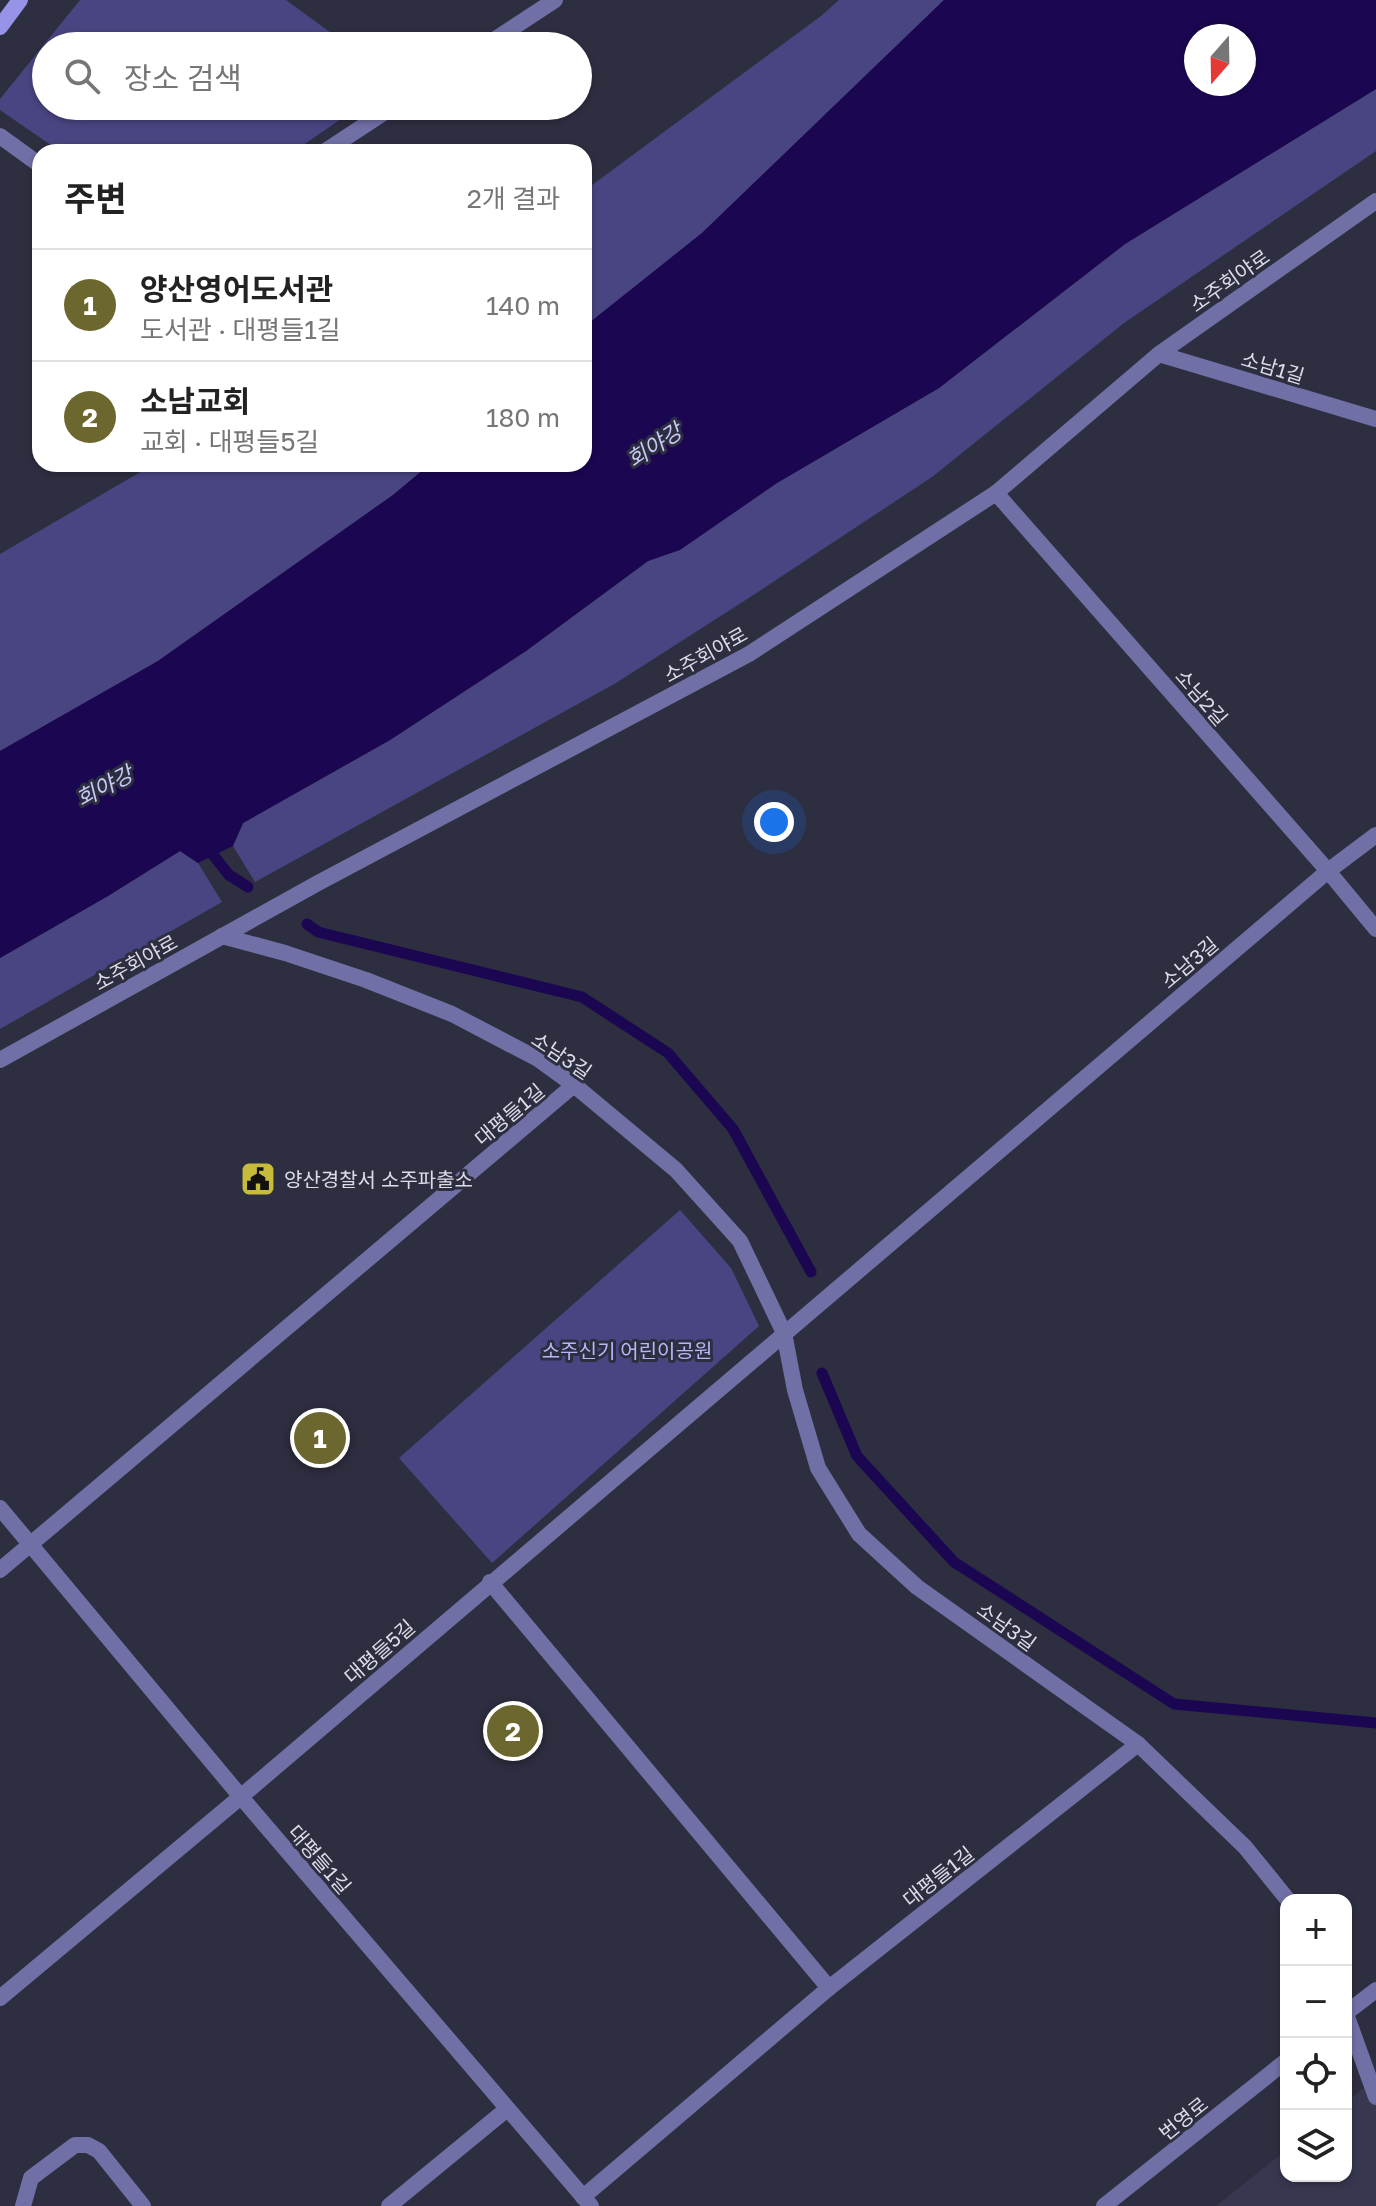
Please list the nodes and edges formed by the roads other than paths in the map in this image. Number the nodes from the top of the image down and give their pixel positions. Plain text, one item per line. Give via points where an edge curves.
1 (20, 0) edge
2 (555, 0) edge
3 (0, 27) edge
4 (506, 32) edge
5 (373, 120) edge
6 (0, 136) edge
7 (336, 144) edge
8 (32, 159) edge
9 (1376, 201) edge
10 (1159, 354) junction
11 (1376, 419) edge
12 (996, 493) junction
13 (1376, 835) edge
14 (1328, 871) junction
15 (1376, 929) edge
16 (222, 936) junction
17 (0, 1060) edge
18 (574, 1085) junction
19 (784, 1333) junction
20 (0, 1508) edge
21 (31, 1544) junction
22 (0, 1570) edge
23 (490, 1582) junction
24 (1138, 1744) junction
25 (241, 1797) junction
26 (1283, 1894) edge
27 (829, 1988) junction
28 (1376, 1990) edge
29 (0, 1998) edge
30 (1352, 2008) edge
31 (1352, 2030) edge
32 (1280, 2066) edge
33 (1376, 2097) edge
34 (507, 2109) junction
35 (587, 2201) edge
36 (23, 2206) edge
37 (143, 2206) edge
38 (389, 2206) edge
39 (1104, 2206) edge

1 - 3 main road
2 - 4 street
5 - 7 street
6 - 8 street
9 - 10 street, 소주회야로
10 - 11 street, 소남1길
10 - 12 street, 소주회야로
12 - 14 street, 소남2길
12 - 16 street, 소주회야로 via 749,654
13 - 14 street
14 - 15 street, 소남2길
14 - 19 street, 소남3길
16 - 17 street, 소주회야로
16 - 18 street, 소남3길 via 366,980 452,1014 538,1059
18 - 19 street, 소남3길 via 676,1170 740,1241
18 - 21 street, 대평들1길
19 - 23 street, 대평들5길
19 - 24 street, 소남3길 via 818,1468 859,1534 917,1587
20 - 21 street, 대평들1길
21 - 22 street
21 - 25 street, 대평들1길
23 - 25 street, 대평들5길
23 - 27 street
24 - 26 street, 소남3길 via 1245,1847
24 - 27 street, 대평들1길
25 - 29 street, 대평들5길
25 - 34 street, 대평들1길
27 - 35 street, 대평들1길
28 - 30 street
31 - 33 street
32 - 39 street, 번영로
34 - 35 street, 대평들1길
34 - 38 street
36 - 37 street via 31,2178 75,2145 88,2145 99,2151

